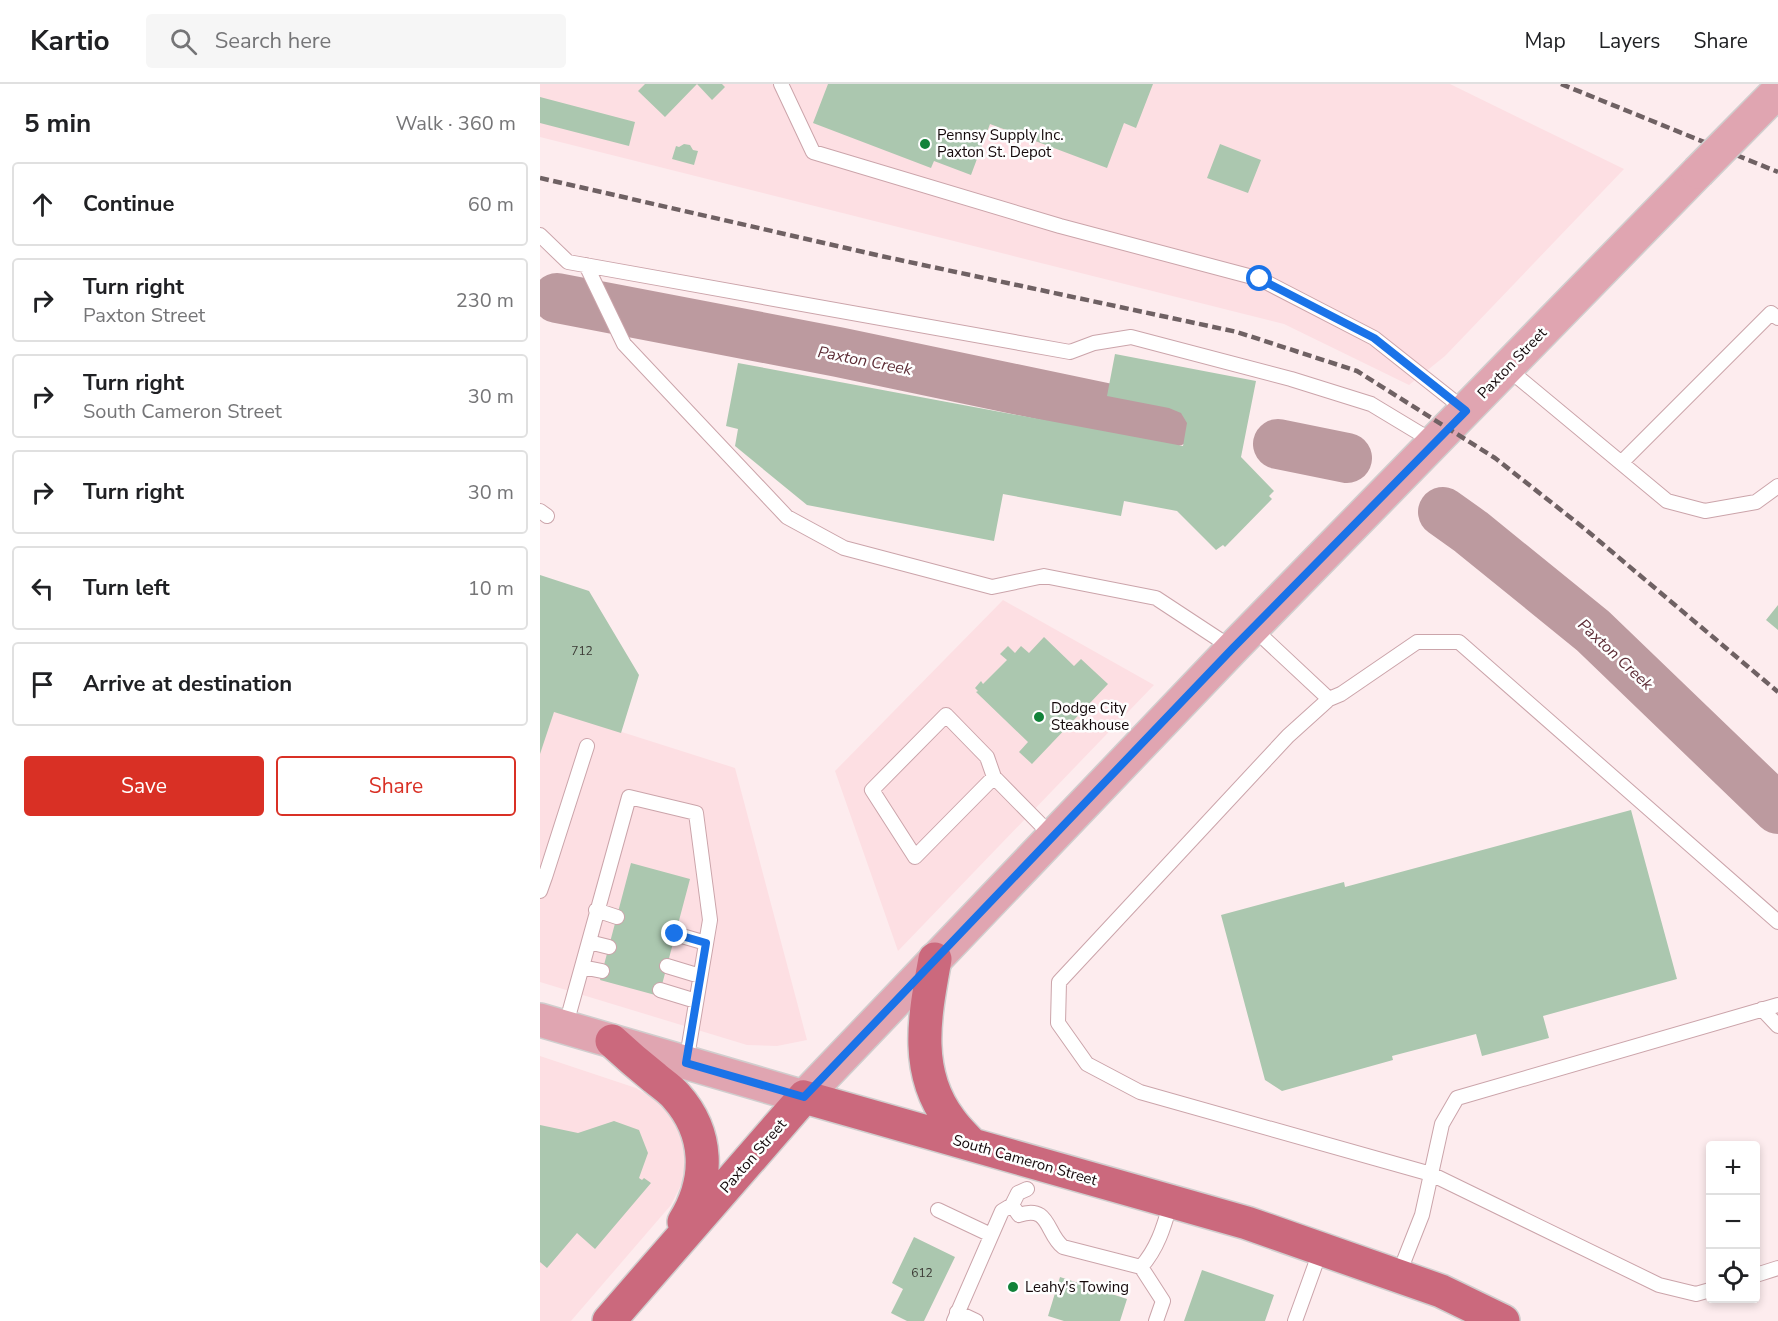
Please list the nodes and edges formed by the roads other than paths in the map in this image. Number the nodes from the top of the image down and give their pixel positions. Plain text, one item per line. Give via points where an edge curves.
1 (781, 84) edge
2 (1778, 91) edge
3 (540, 235) edge
4 (586, 265) junction
5 (1778, 318) edge
6 (1507, 368) junction
7 (1466, 411) junction
8 (1434, 442) junction
9 (1622, 462) junction
10 (1778, 486) edge
11 (1243, 638) junction
12 (1329, 699) junction
13 (587, 746) dead end
14 (994, 777) junction
15 (1053, 837) junction
16 (542, 877) edge
17 (540, 891) edge
18 (596, 910) junction
19 (617, 916) dead end
20 (1778, 922) edge
21 (675, 934) dead end
22 (589, 942) junction
23 (706, 943) junction
24 (609, 947) dead end
25 (935, 959) junction
26 (667, 966) dead end
27 (582, 967) junction
28 (602, 971) dead end
29 (700, 976) junction
30 (660, 990) dead end
31 (696, 1001) junction
32 (1778, 1005) edge
33 (1762, 1010) junction
34 (552, 1024) edge
35 (1778, 1026) edge
36 (612, 1041) junction
37 (686, 1063) junction
38 (804, 1097) junction
39 (971, 1144) junction
40 (1431, 1174) junction
41 (1030, 1176) junction
42 (1170, 1202) junction
43 (1012, 1205) junction
44 (938, 1210) dead end
45 (1029, 1212) junction
46 (991, 1235) junction
47 (1321, 1249) junction
48 (1141, 1267) junction
49 (1778, 1268) edge
50 (654, 1269) junction
51 (1760, 1273) edge
52 (1398, 1276) junction
53 (1706, 1291) edge
54 (956, 1316) edge
55 (609, 1321) edge
56 (976, 1321) edge
57 (1156, 1321) edge
58 (1294, 1321) edge
59 (1503, 1321) edge

1 - 7 lane via 813,152 1060,226 1260,279 1374,338
2 - 6 main road, Paxton Street, bridge
3 - 4 lane via 567,262
4 - 8 lane via 1070,352 1131,337 1371,404
4 - 11 lane via 624,344 787,518 844,548 992,586 1044,576 1156,598
5 - 9 lane via 1771,313
6 - 7 main road, Paxton Street
6 - 9 lane
7 - 8 main road, Paxton Street
8 - 11 main road, Paxton Street
9 - 10 lane via 1667,501 1705,511 1756,502
11 - 12 lane
11 - 15 main road, Paxton Street
12 - 20 lane via 1417,642 1459,642
12 - 40 lane via 1288,736 1059,982 1058,1023 1087,1064 1140,1092
13 - 16 lane
14 - 14 lane via 987,757 946,715 872,790 915,857
14 - 15 lane
15 - 25 main road, Paxton Street
16 - 17 lane
18 - 19 lane
18 - 22 lane
18 - 23 lane via 629,796 696,813 710,920
21 - 23 lane
22 - 24 lane
22 - 27 lane
23 - 29 lane
25 - 38 main road, Paxton Street
25 - 39 highway via 923,1040 927,1068 949,1119
26 - 29 lane
27 - 28 lane
27 - 34 lane
29 - 31 lane
30 - 31 lane
31 - 37 lane
32 - 33 lane
33 - 35 lane
33 - 40 lane via 1456,1098 1442,1124
34 - 36 main road, South Cameron Street
36 - 37 main road, South Cameron Street
36 - 50 highway via 675,1095 694,1122 700,1142 703,1160 695,1198
37 - 38 main road, South Cameron Street
38 - 39 highway, South Cameron Street
38 - 50 highway, Paxton Street
39 - 41 highway, South Cameron Street
40 - 52 lane via 1422,1215
40 - 53 lane via 1659,1285 1696,1294
41 - 42 highway, South Cameron Street
41 - 43 lane
41 - 45 lane via 1033,1197
42 - 47 highway, South Cameron Street
42 - 48 lane via 1160,1238
43 - 45 lane via 1019,1215
43 - 46 lane via 1002,1210
44 - 46 lane
45 - 48 lane via 1044,1218 1056,1242 1063,1247
46 - 54 lane
47 - 52 highway, South Cameron Street
47 - 58 lane
48 - 57 lane via 1163,1301
49 - 51 lane
50 - 55 highway, Paxton Street
52 - 59 highway, South Cameron Street via 1441,1291
54 - 56 lane

